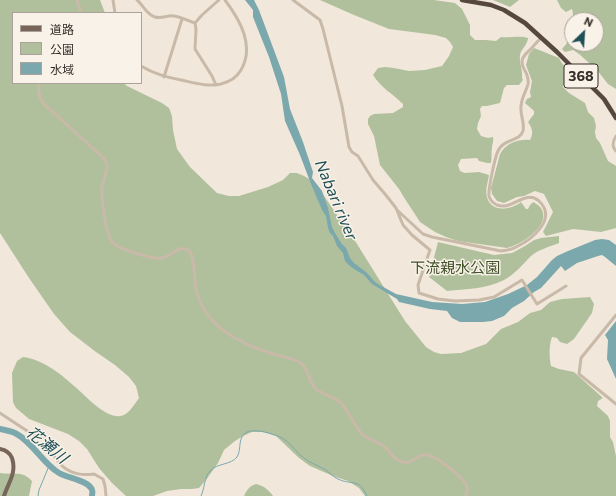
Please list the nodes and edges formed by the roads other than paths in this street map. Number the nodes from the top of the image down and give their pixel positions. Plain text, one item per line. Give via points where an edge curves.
1 (77, 0) edge
2 (113, 0) edge
3 (136, 0) edge
4 (145, 0) edge
5 (219, 0) edge
6 (225, 0) edge
7 (294, 0) edge
8 (462, 0) edge
9 (142, 4) junction
10 (81, 12) edge
11 (115, 12) edge
12 (182, 19) junction
13 (195, 24) junction
14 (541, 38) junction
15 (142, 67) edge
16 (164, 77) junction
17 (39, 84) edge
18 (216, 85) junction
19 (616, 118) edge
20 (616, 136) edge
21 (616, 151) edge
22 (396, 208) junction
23 (566, 286) dead end
24 (616, 315) edge
25 (616, 404) edge
26 (0, 412) edge
27 (0, 449) edge
28 (4, 496) edge
29 (106, 496) edge
30 (466, 496) edge

1 - 10 street
2 - 11 street
3 - 9 street
4 - 9 street
5 - 13 street
6 - 18 street via 240,22 246,38 247,54 239,73 232,80
7 - 22 street via 320,20 342,106 348,147 358,156 373,180
8 - 14 highway, 368 via 504,10 525,23
9 - 12 street via 154,17 172,16
12 - 13 street
12 - 16 street
13 - 18 street via 195,49
14 - 19 highway, 368 via 604,99
14 - 22 street via 522,58 528,75 528,84 520,108 523,131 517,138 503,145 497,153 489,194 494,204 503,206 528,197 538,200 546,216 542,226 516,247 502,251 423,234
15 - 16 street
16 - 18 street via 202,85
17 - 30 street via 38,93 44,104 105,160 107,166 102,192 107,232 113,243 123,249 155,258 164,258 178,249 188,250 193,259 194,280 199,299 207,315 223,330 263,351 302,364 314,386 342,404 366,437 386,447 403,463 422,455 438,460 464,481 467,486
20 - 21 street via 613,144
22 - 23 street via 403,225 430,250 418,285 419,293 455,301 479,300 494,296 522,280 537,304
24 - 25 street via 581,358 579,374
26 - 29 street via 28,431 42,437 56,460 65,469 77,474 94,474 103,479
27 - 28 main road via 10,454 14,464 13,474

